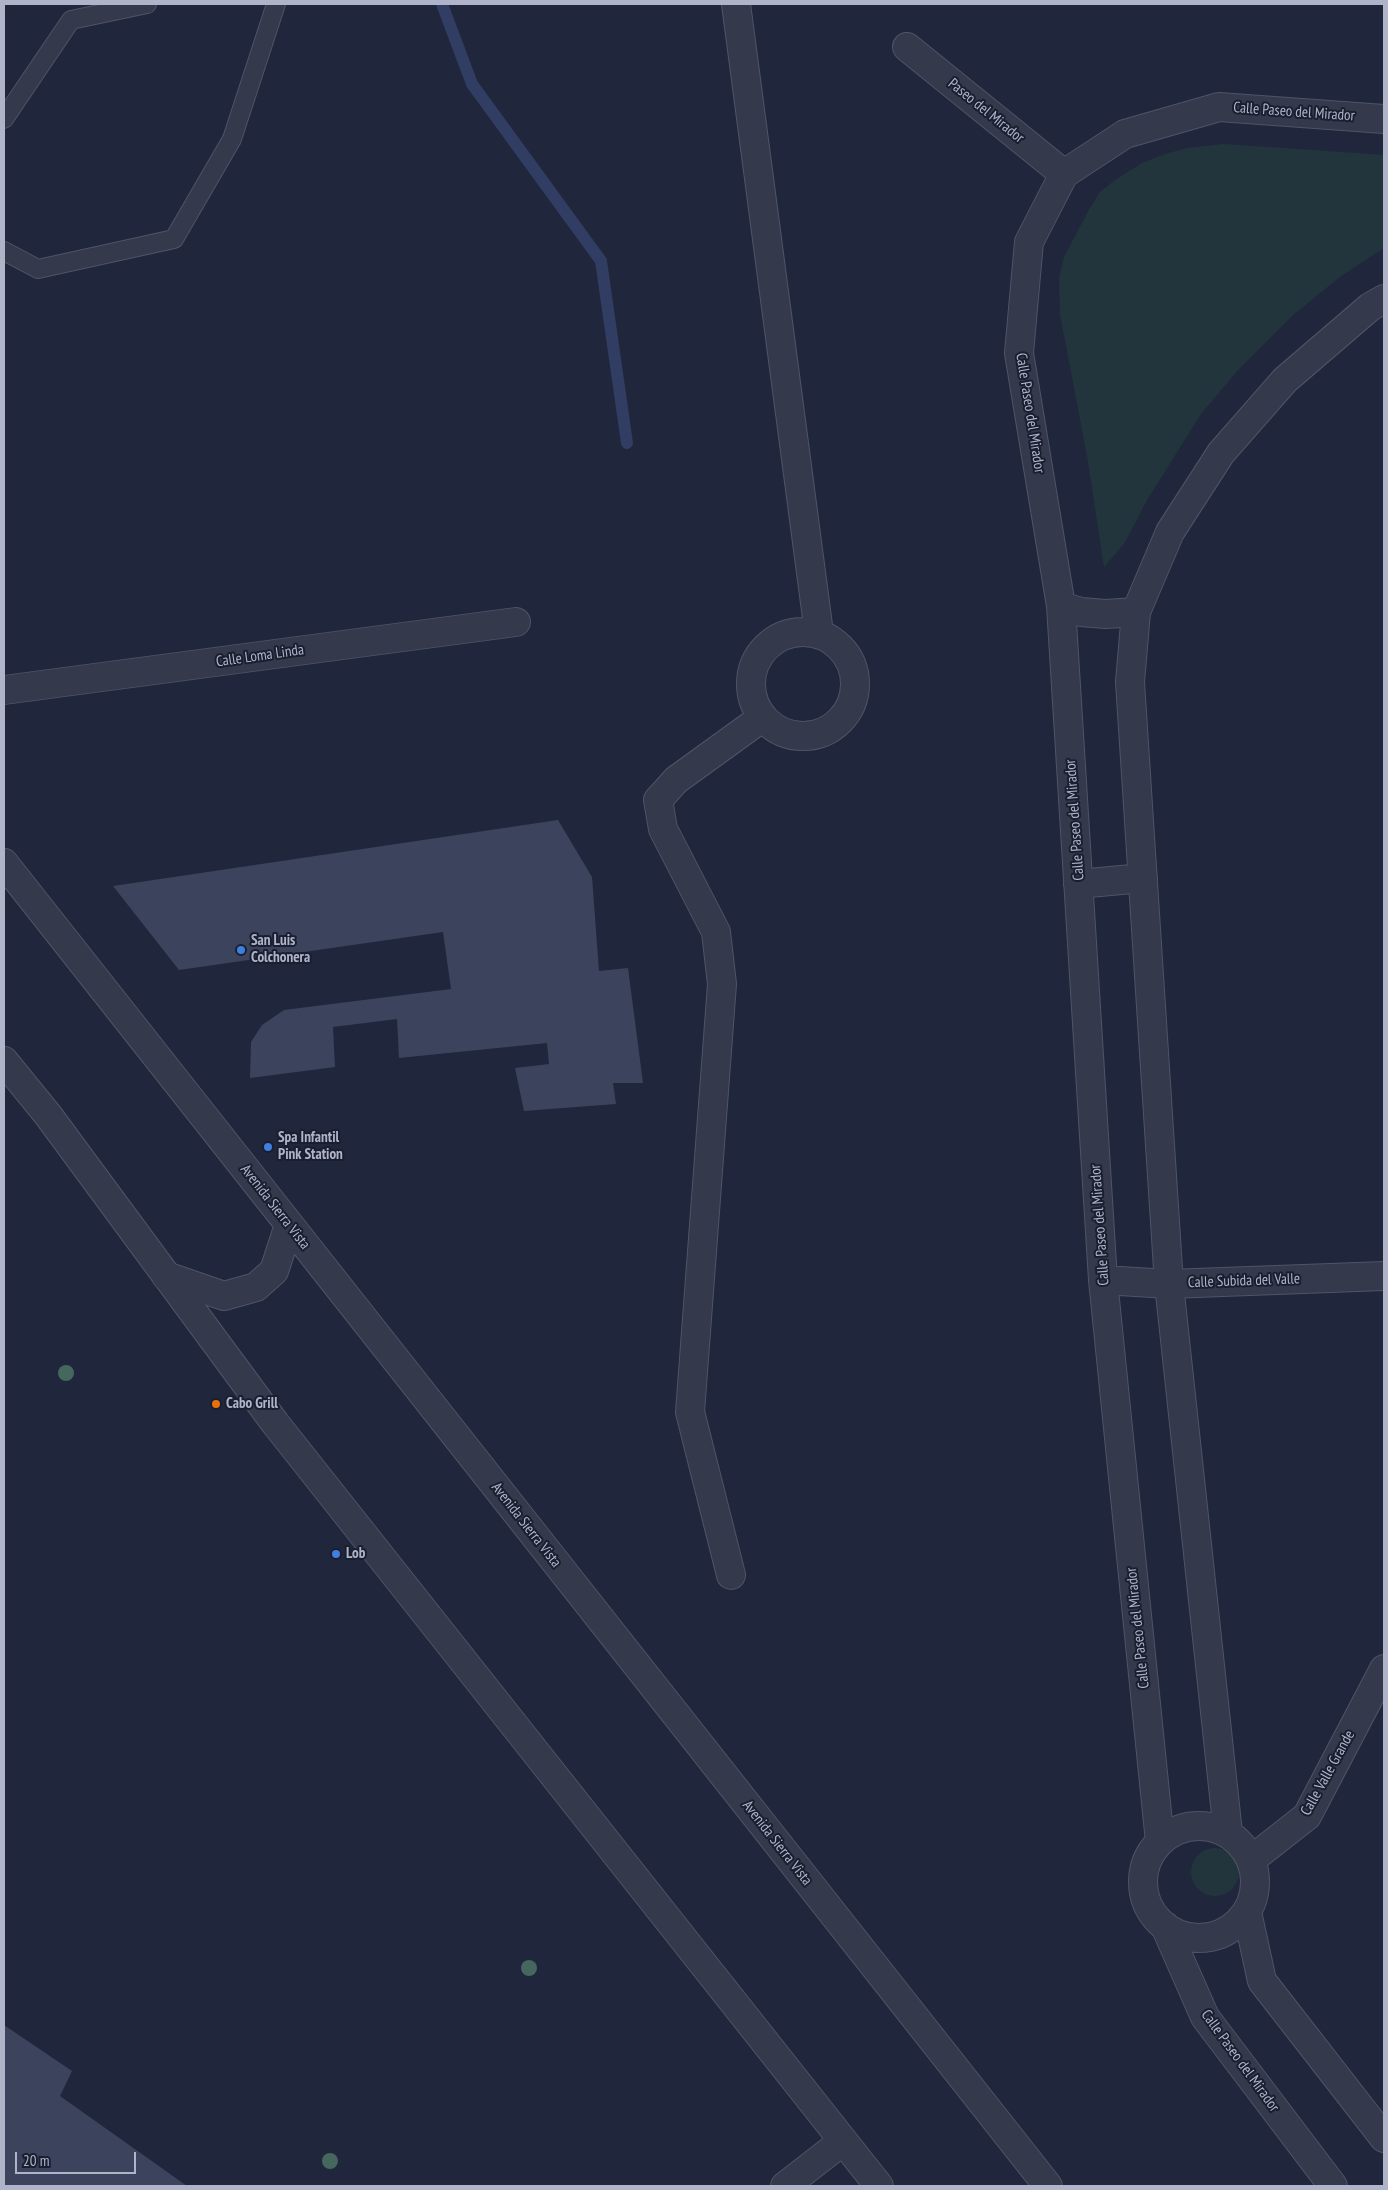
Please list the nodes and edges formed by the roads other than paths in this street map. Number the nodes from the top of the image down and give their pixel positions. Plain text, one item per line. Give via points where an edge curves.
1 (147, 4) edge
2 (276, 4) edge
3 (736, 4) edge
4 (907, 47) dead end
5 (4, 119) edge
6 (1384, 119) edge
7 (1064, 174) junction
8 (4, 251) edge
9 (1384, 299) edge
10 (1061, 606) junction
11 (1136, 612) junction
12 (516, 622) dead end
13 (819, 633) junction
14 (4, 690) edge
15 (763, 717) junction
16 (4, 863) edge
17 (1143, 878) junction
18 (1078, 884) junction
19 (4, 1061) edge
20 (289, 1225) junction
21 (166, 1276) junction
22 (1384, 1276) edge
23 (1104, 1280) junction
24 (1169, 1284) junction
25 (731, 1575) dead end
26 (1384, 1669) edge
27 (1228, 1833) junction
28 (1160, 1842) junction
29 (1252, 1860) junction
30 (1247, 1912) junction
31 (1165, 1926) junction
32 (1384, 2138) edge
33 (843, 2141) junction
34 (785, 2186) edge
35 (879, 2186) edge
36 (1048, 2186) edge
37 (1333, 2186) edge

1 - 5 lane via 71,20
2 - 8 lane via 232,140 174,240 38,269
3 - 13 street
4 - 7 street, Paseo del Mirador
6 - 7 street, Calle Paseo del Mirador via 1219,107 1125,134
7 - 10 street, Calle Paseo del Mirador via 1029,242 1019,353
9 - 11 street via 1370,307 1285,380 1221,453 1170,532
10 - 11 street via 1106,614
10 - 18 street, Calle Paseo del Mirador
11 - 17 street via 1130,682
12 - 14 street, Calle Loma Linda
13 - 15 street via 796,632 778,637 764,648 754,665 751,683 753,701
13 - 15 street via 846,652 854,670 856,688 850,709 838,723 812,736 793,735 776,729
15 - 25 street via 676,780 658,800 663,829 716,932 722,984 690,1412
16 - 20 street, Avenida Sierra Vista
17 - 18 street
17 - 24 street
18 - 23 street, Calle Paseo del Mirador
19 - 21 street via 48,1115
20 - 21 street via 274,1272 256,1287 224,1296
20 - 36 street, Avenida Sierra Vista
21 - 33 street via 275,1423
22 - 24 street, Calle Subida del Valle
23 - 24 street, Calle Subida del Valle
23 - 28 street, Calle Paseo del Mirador
24 - 27 street
26 - 29 street, Calle Valle Grande via 1307,1816
27 - 28 street via 1211,1826 1193,1826 1175,1831
27 - 29 street
28 - 31 street via 1146,1866 1144,1895 1152,1912
29 - 30 street via 1256,1877 1254,1895
30 - 31 street via 1235,1925 1219,1934 1201,1938 1182,1935
30 - 32 street via 1262,1981
31 - 37 street, Calle Paseo del Mirador via 1205,2017
33 - 34 street
33 - 35 street

